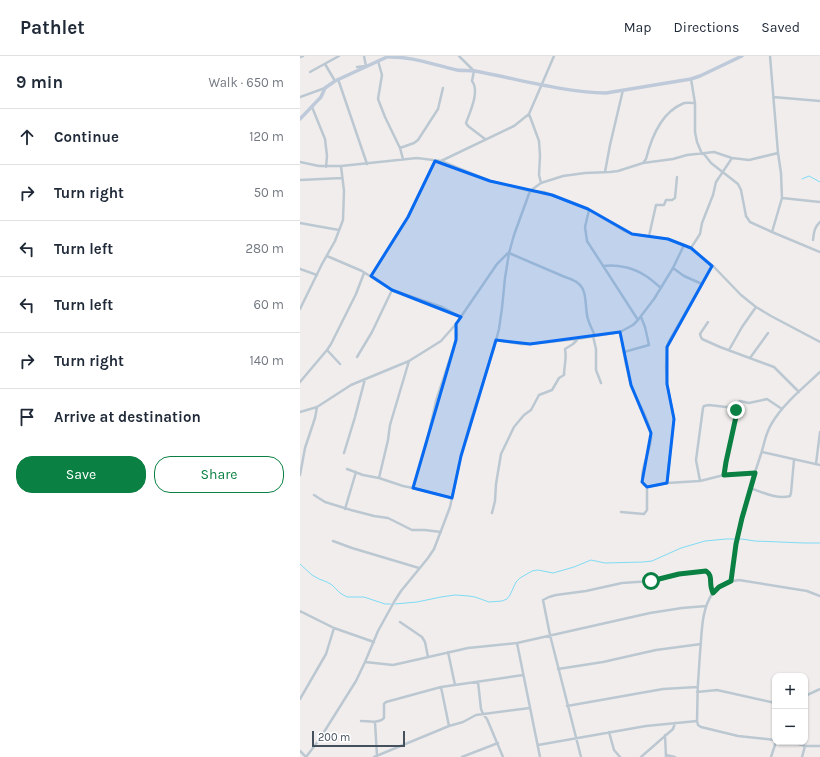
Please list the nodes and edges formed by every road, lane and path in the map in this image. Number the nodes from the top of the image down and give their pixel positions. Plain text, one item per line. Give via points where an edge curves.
1 (339, 56) edge
2 (364, 56) edge
3 (391, 56) edge
4 (459, 56) edge
5 (554, 56) edge
6 (742, 56) edge
7 (770, 56) edge
8 (378, 60) junction
9 (324, 64) junction
10 (366, 66) junction
11 (357, 67) dead end
12 (474, 71) junction
13 (310, 72) dead end
14 (690, 79) junction
15 (336, 80) junction
16 (541, 85) junction
17 (325, 88) junction
18 (443, 88) dead end
19 (623, 90) junction
20 (300, 97) edge
21 (773, 97) junction
22 (820, 101) edge
23 (694, 102) junction
24 (312, 108) junction
25 (529, 114) junction
26 (300, 119) edge
27 (485, 139) junction
28 (400, 148) junction
29 (778, 153) junction
30 (703, 154) junction
31 (732, 158) junction
32 (404, 159) junction
33 (435, 160) junction
34 (440, 161) junction
35 (300, 162) edge
36 (643, 163) junction
37 (366, 164) junction
38 (341, 166) junction
39 (326, 167) junction
40 (605, 172) junction
41 (722, 172) junction
42 (677, 177) dead end
43 (342, 178) junction
44 (300, 180) edge
45 (541, 183) junction
46 (530, 191) junction
47 (782, 198) junction
48 (820, 202) edge
49 (589, 210) junction
50 (820, 222) edge
51 (300, 223) edge
52 (339, 230) junction
53 (772, 232) junction
54 (649, 236) junction
55 (813, 240) dead end
56 (684, 245) junction
57 (691, 248) junction
58 (820, 252) edge
59 (509, 253) junction
60 (327, 256) junction
61 (603, 266) junction
62 (712, 266) junction
63 (673, 268) junction
64 (300, 269) edge
65 (364, 272) junction
66 (317, 275) junction
67 (371, 276) junction
68 (702, 284) junction
69 (661, 288) junction
70 (392, 290) junction
71 (756, 307) junction
72 (300, 309) edge
73 (461, 317) junction
74 (641, 317) junction
75 (638, 320) junction
76 (708, 322) dead end
77 (456, 324) junction
78 (620, 332) junction
79 (768, 333) dead end
80 (594, 336) junction
81 (577, 339) junction
82 (496, 340) junction
83 (820, 342) edge
84 (327, 350) junction
85 (729, 350) junction
86 (624, 352) junction
87 (356, 357) dead end
88 (750, 358) junction
89 (409, 361) junction
90 (340, 364) dead end
91 (820, 372) edge
92 (365, 378) junction
93 (300, 382) edge
94 (601, 383) dead end
95 (799, 392) junction
96 (317, 407) junction
97 (735, 408) junction
98 (782, 409) junction
99 (300, 412) edge
100 (820, 432) edge
101 (762, 452) junction
102 (344, 453) dead end
103 (300, 456) edge
104 (304, 457) junction
105 (794, 460) junction
106 (816, 464) junction
107 (820, 465) edge
108 (347, 469) dead end
109 (356, 472) junction
110 (755, 473) junction
111 (300, 475) edge
112 (724, 475) junction
113 (379, 478) junction
114 (700, 481) junction
115 (668, 482) junction
116 (647, 487) junction
117 (413, 488) junction
118 (750, 488) junction
119 (314, 496) dead end
120 (452, 498) junction
121 (345, 508) junction
122 (621, 512) dead end
123 (492, 513) dead end
124 (441, 532) junction
125 (333, 541) dead end
126 (419, 568) junction
127 (731, 581) junction
128 (713, 593) junction
129 (820, 596) edge
130 (706, 606) junction
131 (300, 611) edge
132 (400, 622) dead end
133 (334, 628) junction
134 (550, 635) junction
135 (374, 642) junction
136 (517, 643) junction
137 (701, 644) junction
138 (448, 652) junction
139 (428, 657) junction
140 (365, 662) junction
141 (558, 668) junction
142 (523, 675) junction
143 (478, 682) junction
144 (456, 685) junction
145 (441, 687) junction
146 (697, 687) junction
147 (820, 689) edge
148 (697, 692) junction
149 (808, 695) edge
150 (300, 699) edge
151 (772, 702) edge
152 (567, 706) junction
153 (530, 708) junction
154 (483, 714) junction
155 (697, 720) junction
156 (360, 721) dead end
157 (375, 722) junction
158 (675, 723) junction
159 (449, 726) junction
160 (609, 732) junction
161 (665, 735) junction
162 (576, 738) junction
163 (772, 741) edge
164 (498, 743) junction
165 (538, 745) junction
166 (774, 745) edge
167 (802, 745) edge
168 (805, 746) junction
169 (820, 746) edge
170 (300, 751) edge
171 (375, 756) edge
172 (468, 756) edge
173 (666, 756) edge
174 (306, 757) edge
175 (462, 757) edge
176 (503, 757) edge
177 (540, 757) edge
178 (580, 757) edge
179 (620, 757) edge
180 (641, 757) edge
181 (675, 757) edge
182 (771, 757) edge
183 (802, 757) edge

1 - 9 street
2 - 10 street
3 - 8 street
3 - 12 street via 425,61 457,70
4 - 12 street
5 - 16 street
6 - 14 street
7 - 21 street
8 - 10 street
8 - 28 street via 382,75 378,99
9 - 13 street
9 - 15 street
10 - 11 street
10 - 15 street
12 - 16 street
12 - 27 street via 474,98 466,123
14 - 19 street
14 - 23 street
15 - 17 street
15 - 37 street
16 - 19 street via 594,93
16 - 25 street
17 - 20 street
17 - 24 street
18 - 28 street via 438,109 418,140
19 - 40 street
21 - 22 street
21 - 29 street
23 - 30 street via 694,132
23 - 36 street via 681,104 663,118
24 - 26 street
24 - 39 street via 326,139
25 - 27 street via 514,126
25 - 45 street via 539,141
27 - 34 street
28 - 32 street
29 - 31 street via 749,160
29 - 47 street
30 - 31 street via 714,152
30 - 36 street
30 - 41 street
31 - 41 street
32 - 33 street
32 - 37 street
33 - 34 street
33 - 67 street via 408,217
34 - 46 street via 490,181
35 - 39 street
36 - 40 street via 618,171
37 - 38 street
38 - 39 street
38 - 43 street
40 - 45 street via 580,173
41 - 53 street via 740,186 746,216 750,222
41 - 57 street via 716,182 700,234
42 - 54 street via 675,198 666,200 664,205 656,205
43 - 44 street
43 - 52 street via 343,220
45 - 46 street
46 - 49 street via 544,192
46 - 59 street
47 - 48 street
47 - 53 street
49 - 54 street via 632,234
49 - 61 street via 585,227 587,241
50 - 55 street via 814,230
51 - 52 street
52 - 60 street
53 - 58 street
54 - 56 street
56 - 57 street
56 - 63 street
57 - 62 street
59 - 73 street via 497,264
59 - 80 street via 573,279 580,285 585,292 588,318
59 - 82 street
60 - 65 street
60 - 66 street
61 - 69 street via 619,266 634,270
61 - 75 street
62 - 68 street
62 - 71 street
63 - 68 street
63 - 69 street
64 - 66 street
65 - 67 street
65 - 84 street via 356,294
66 - 72 street
67 - 70 street
68 - 115 street via 667,347 667,384 674,419
69 - 74 street
70 - 73 street via 442,307
70 - 87 street via 372,332
71 - 83 street
71 - 85 street
73 - 77 street
74 - 75 street
74 - 86 street via 649,345
75 - 78 street
76 - 85 street via 700,334 701,338
77 - 89 street via 441,341
77 - 117 street via 456,340 436,401
78 - 80 street
78 - 86 street
79 - 88 street
80 - 81 street
80 - 94 street via 596,370
81 - 82 street via 530,344
81 - 123 street via 565,349 564,375 559,378 552,390 539,395 531,410 514,427 501,454
82 - 120 street via 461,456
84 - 90 street
84 - 93 street
85 - 88 street
86 - 116 street via 631,385 651,433 651,443 642,476 643,484
88 - 95 street via 774,367
89 - 92 street
89 - 113 street via 390,425
91 - 95 street
92 - 96 street via 351,384
92 - 102 street
95 - 98 street
96 - 99 street
96 - 104 street
97 - 98 street via 740,401 749,403 767,399
97 - 112 street via 737,412
97 - 114 street via 709,405 703,408 696,460
98 - 101 street via 772,422
100 - 106 street
101 - 105 street
101 - 110 street
103 - 104 street
104 - 111 street
105 - 106 street
105 - 118 street via 790,496 779,497
106 - 107 street
108 - 109 street
109 - 113 street
109 - 121 street
110 - 112 street
110 - 118 street
112 - 114 street
113 - 117 street
114 - 115 street
115 - 116 street
116 - 122 street via 647,510 644,514
117 - 120 street
118 - 127 street via 736,544
119 - 121 street
120 - 124 street
121 - 124 street via 388,518 412,530
124 - 126 street via 434,549
125 - 126 street
126 - 135 street via 394,602
127 - 128 street
127 - 129 street via 743,580 807,591
128 - 130 street
128 - 134 street via 710,575 706,571 651,581 622,582 586,591 549,596 543,600
130 - 134 street via 650,613
130 - 137 street
131 - 133 street
132 - 139 street via 422,637
133 - 135 street
133 - 150 street via 326,654
134 - 136 street
134 - 141 street
135 - 140 street
136 - 138 street
136 - 142 street
137 - 141 street
137 - 146 street
138 - 139 street
138 - 144 street
139 - 140 street via 393,665
140 - 174 street via 356,681
141 - 152 street
142 - 143 street
142 - 153 street
143 - 144 street
143 - 154 street
144 - 145 street
145 - 157 street via 386,702 383,720
145 - 159 street
146 - 148 street
146 - 152 street via 663,689
147 - 149 street
148 - 151 street via 717,690
148 - 155 street
152 - 162 street
153 - 154 street
153 - 165 street
154 - 159 street
154 - 164 street
155 - 158 street
155 - 163 street via 701,727
156 - 157 street
157 - 171 street
158 - 160 street
158 - 161 street via 673,729
159 - 171 street
160 - 162 street
160 - 179 street via 614,750
161 - 173 street
161 - 180 street
162 - 165 street
162 - 178 street
164 - 172 street
164 - 176 street
165 - 177 street
166 - 182 street
167 - 168 street
168 - 169 street
168 - 183 street
170 - 174 street
172 - 175 street
173 - 181 street

